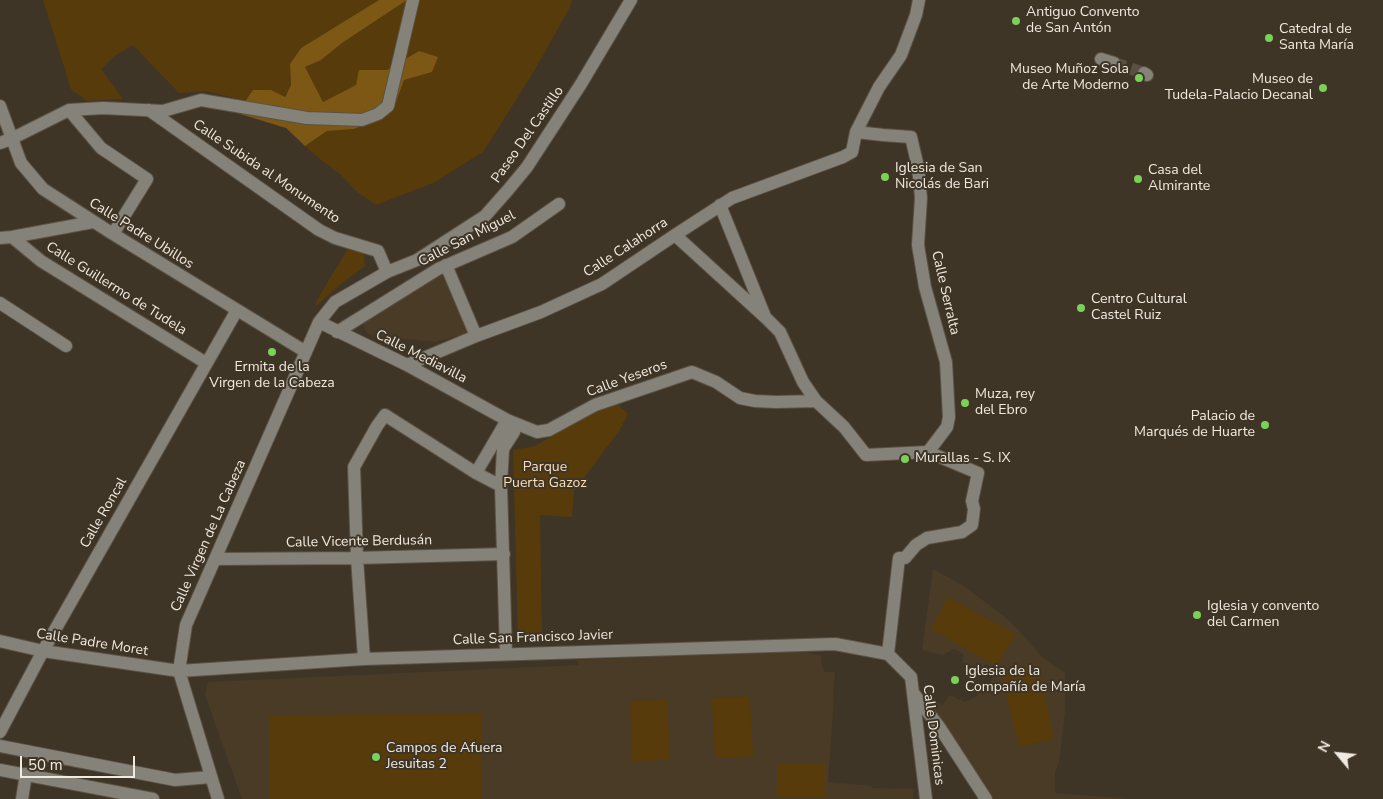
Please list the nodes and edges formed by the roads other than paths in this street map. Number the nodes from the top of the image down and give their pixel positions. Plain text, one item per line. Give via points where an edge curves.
1 (412, 0) edge
2 (631, 0) edge
3 (919, 0) edge
4 (1100, 59) dead end
5 (1114, 63) tunnel mouth
6 (0, 106) edge
7 (69, 110) junction
8 (149, 110) junction
9 (856, 132) junction
10 (6, 141) edge
11 (559, 204) dead end
12 (720, 205) junction
13 (93, 222) junction
14 (113, 234) junction
15 (674, 235) junction
16 (6, 238) edge
17 (446, 265) junction
18 (387, 272) junction
19 (0, 302) edge
20 (237, 310) junction
21 (766, 318) junction
22 (319, 322) junction
23 (337, 332) junction
24 (476, 336) junction
25 (66, 346) dead end
26 (306, 352) junction
27 (206, 364) junction
28 (407, 365) junction
29 (816, 401) junction
30 (508, 420) junction
31 (928, 452) junction
32 (476, 472) junction
33 (501, 486) junction
34 (504, 554) junction
35 (357, 558) junction
36 (215, 559) junction
37 (0, 641) edge
38 (43, 651) junction
39 (506, 654) junction
40 (888, 654) junction
41 (364, 659) junction
42 (179, 671) junction
43 (914, 694) junction
44 (0, 732) edge
45 (0, 746) edge
46 (0, 770) edge
47 (26, 774) junction
48 (211, 777) junction
49 (22, 799) edge
50 (153, 799) edge
51 (218, 799) edge
52 (926, 799) edge
53 (986, 799) edge

1 - 8 street via 388,106 378,114 362,120 307,118 201,100 163,111
2 - 18 street, Paseo Del Castillo via 527,167 485,216 417,260
3 - 9 street via 901,55 879,87
4 - 5 street
6 - 10 street, Calle Padre Ubillos
7 - 8 street
7 - 10 street
7 - 14 street via 101,148 147,179
8 - 18 street, Calle Subida al Monumento via 319,230 378,251
9 - 12 street, Calle Calahorra via 852,152 843,157
9 - 31 street, Calle Serralta via 911,136 918,166 918,244 925,287 946,362 949,417 947,427
10 - 13 street, Calle Padre Ubillos via 43,189
11 - 17 street, Calle San Miguel via 512,237
12 - 15 street, Calle Calahorra
12 - 21 street
13 - 14 street, Calle Padre Ubillos
13 - 16 street, Calle Guillermo de Tudela
14 - 20 street, Calle Padre Ubillos
15 - 21 street
15 - 24 street, Calle Calahorra via 602,284 541,312
16 - 27 street, Calle Guillermo de Tudela
17 - 23 street, Calle San Miguel
17 - 24 street
18 - 22 street, Paseo Del Castillo via 335,302
19 - 25 street
20 - 26 street, Calle Padre Ubillos
20 - 27 street, Calle Roncal
21 - 29 street via 780,332 803,382
22 - 23 street, Calle Mediavilla
22 - 26 street, Calle Virgen de La Cabeza
23 - 28 street, Calle Mediavilla
24 - 28 street, Calle Calahorra
26 - 36 street, Calle Virgen de La Cabeza
27 - 38 street, Calle Roncal
28 - 30 street, Calle Mediavilla
29 - 30 street, Calle Yeseros via 776,402 740,398 716,382 692,372 595,405 549,430 537,432
29 - 31 street via 844,427 866,455
30 - 32 street
30 - 33 street via 514,432 503,449
31 - 40 street via 978,473 972,501 972,526 962,532 927,538 905,558 899,558
32 - 33 street
32 - 35 street via 385,415 354,467
33 - 34 street
34 - 35 street, Calle Vicente Berdusán
34 - 39 street
35 - 36 street, Calle Vicente Berdusán
35 - 41 street
36 - 42 street, Calle Virgen de La Cabeza via 186,625
37 - 38 street, Calle Padre Moret
38 - 42 street, Calle Padre Moret
38 - 44 street, Calle Roncal
39 - 40 street, Calle San Francisco Javier via 835,644
39 - 41 street, Calle San Francisco Javier
40 - 43 street, Calle Dominicas via 911,676
41 - 42 street, Calle San Francisco Javier
42 - 48 street, Calle Virgen de La Cabeza
43 - 52 street, Calle Dominicas
43 - 53 street
45 - 48 street via 175,780
46 - 47 street
47 - 49 street
47 - 50 street
48 - 51 street, Calle Virgen de La Cabeza

